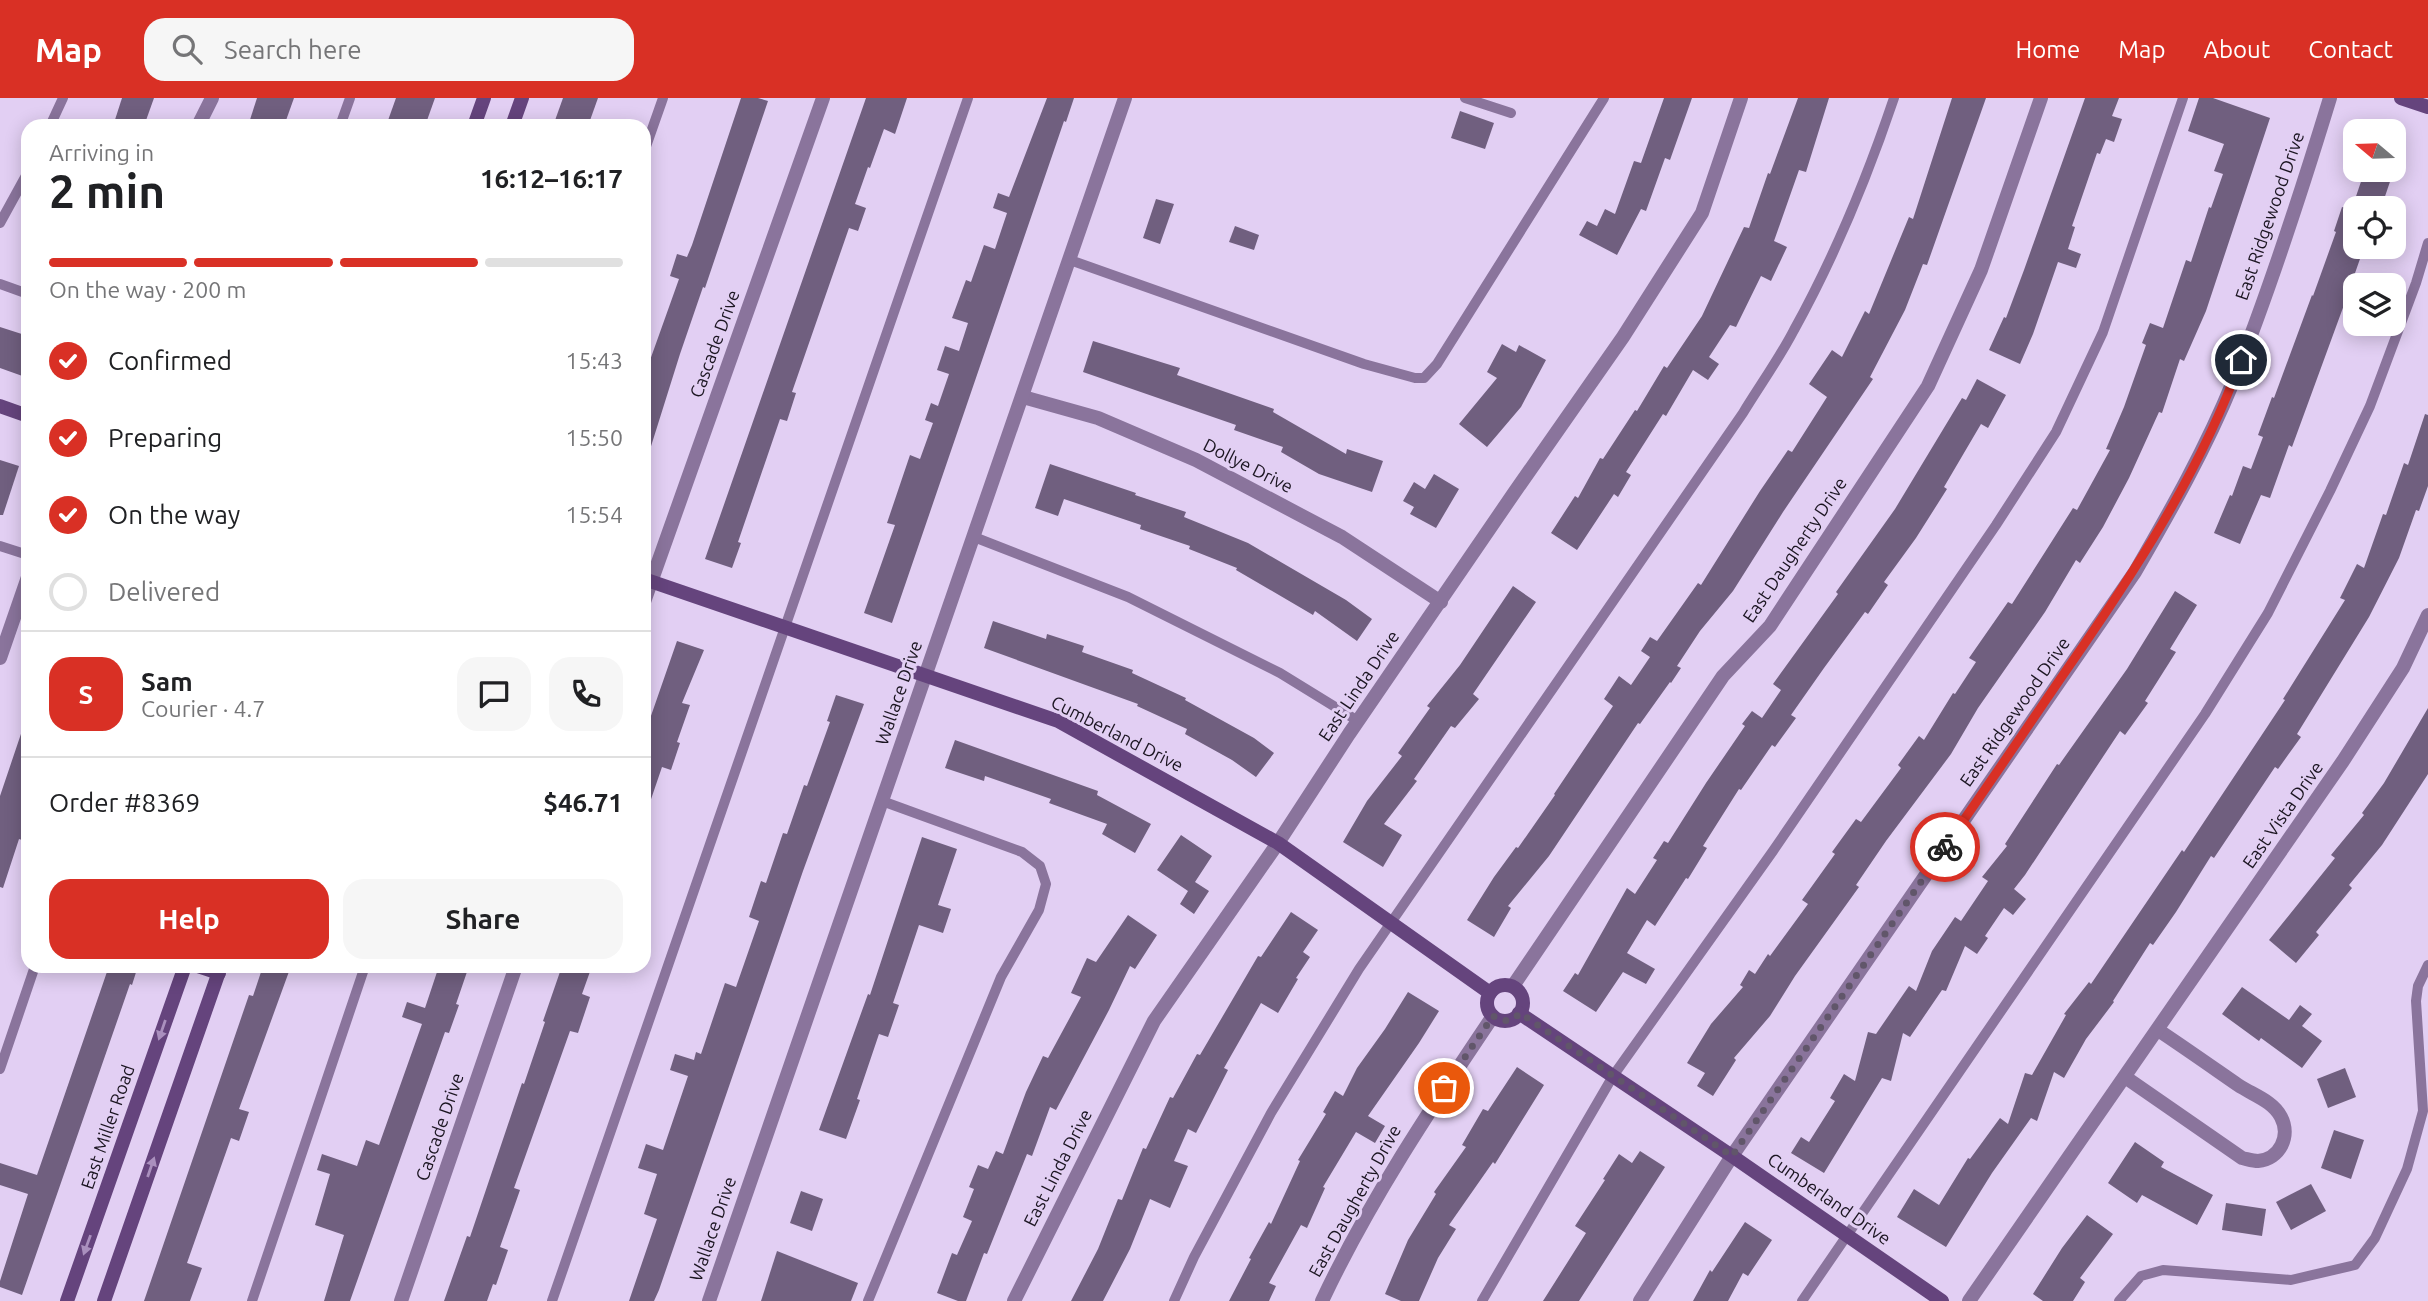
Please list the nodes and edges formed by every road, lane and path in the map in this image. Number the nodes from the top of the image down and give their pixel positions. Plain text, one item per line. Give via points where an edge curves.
1 (63, 98) edge
2 (212, 98) edge
3 (350, 98) edge
4 (484, 98) edge
5 (522, 98) edge
6 (663, 98) edge
7 (823, 98) edge
8 (968, 98) edge
9 (1125, 98) edge
10 (1465, 98) edge
11 (1604, 98) edge
12 (1741, 98) edge
13 (1894, 98) edge
14 (2041, 98) edge
15 (2183, 98) edge
16 (2330, 98) edge
17 (2401, 98) edge
18 (2428, 107) edge
19 (1511, 113) dead end
20 (53, 119) edge
21 (202, 119) edge
22 (342, 119) edge
23 (476, 119) edge
24 (514, 119) edge
25 (651, 132) edge
26 (21, 185) edge
27 (0, 223) edge
28 (2428, 243) edge
29 (1070, 260) junction
30 (0, 284) edge
31 (21, 292) edge
32 (1023, 397) junction
33 (0, 406) edge
34 (21, 414) edge
35 (974, 537) junction
36 (0, 546) edge
37 (21, 553) edge
38 (651, 572) edge
39 (651, 581) edge
40 (21, 597) edge
41 (1441, 602) junction
42 (2428, 615) edge
43 (785, 628) junction
44 (0, 658) edge
45 (926, 677) junction
46 (1358, 721) junction
47 (882, 801) junction
48 (1278, 843) junction
49 (1391, 923) junction
50 (2428, 965) edge
51 (33, 973) edge
52 (183, 973) edge
53 (219, 973) edge
54 (363, 973) edge
55 (514, 973) edge
56 (1513, 986) junction
57 (1490, 993) junction
58 (1520, 1013) junction
59 (1493, 1016) junction
60 (2158, 1030) junction
61 (0, 1069) edge
62 (1613, 1076) junction
63 (2125, 1077) junction
64 (1732, 1156) junction
65 (1846, 1235) junction
66 (66, 1301) edge
67 (104, 1301) edge
68 (251, 1301) edge
69 (401, 1301) edge
70 (552, 1301) edge
71 (709, 1301) edge
72 (868, 1301) edge
73 (1014, 1301) edge
74 (1174, 1301) edge
75 (1322, 1301) edge
76 (1482, 1301) edge
77 (1640, 1301) edge
78 (1802, 1301) edge
79 (1942, 1301) edge
80 (1969, 1301) edge
81 (2119, 1301) edge

1 - 20 lane
2 - 21 street
3 - 22 lane
4 - 23 street
5 - 24 street
6 - 25 lane
7 - 38 street, Cascade Drive
8 - 43 lane
9 - 29 street, Wallace Drive
10 - 19 lane
11 - 29 lane via 1424,378 1364,364
12 - 41 street, East Linda Drive via 1702,213
13 - 49 lane via 1860,192 1793,333 1743,413
14 - 56 street, East Daugherty Drive via 1981,270 1928,386 1770,626 1723,676
15 - 62 lane via 2103,332 2056,432 1781,840
16 - 64 street, East Ridgewood Drive via 2232,383 2181,493 2134,572
17 - 18 street
26 - 27 lane
28 - 65 lane via 2370,406 2267,613 2205,714
29 - 32 street, Wallace Drive
30 - 31 lane
32 - 35 street, Wallace Drive
32 - 41 street, Dollye Drive via 1098,418 1196,460 1342,537
33 - 34 street
35 - 45 street, Wallace Drive
35 - 46 lane via 1139,602 1280,673
36 - 37 lane
39 - 43 street, Cumberland Drive
40 - 44 street
41 - 46 street, East Linda Drive
42 - 60 street, East Vista Drive via 2403,668 2343,761
43 - 45 street, Cumberland Drive
43 - 70 lane
45 - 47 street, Wallace Drive
45 - 48 street, Cumberland Drive via 1058,721
46 - 48 street, East Linda Drive
47 - 71 street, Wallace Drive
47 - 72 lane via 1022,852 1040,866 1046,884 1039,910 1001,977
48 - 49 street, Cumberland Drive
48 - 73 street, East Linda Drive via 1154,1021
49 - 57 street, Cumberland Drive
49 - 74 lane via 1271,1112
50 - 81 lane via 2416,1001 2423,1111 2407,1170 2375,1238 2355,1265 2291,1280 2163,1270 2141,1276
51 - 61 lane
52 -> 66 street, East Miller Road
67 -> 53 street
54 - 68 lane
55 - 69 street, Cascade Drive
56 - 57 street via 1503,984
56 - 58 street via 1522,996
57 - 59 street via 1488,1008
58 - 59 street via 1508,1021
58 - 62 street, Cumberland Drive
59 - 75 street, East Daugherty Drive via 1429,1111 1345,1253
60 - 63 street, East Vista Drive
60 - 63 street via 2271,1105 2286,1132 2281,1146 2274,1155 2258,1161 2242,1158
62 - 64 street, Cumberland Drive
62 - 76 lane
63 - 80 street, East Vista Drive
64 - 65 street, Cumberland Drive
64 - 77 street, East Ridgewood Drive
65 - 78 lane
65 - 79 street, Cumberland Drive

